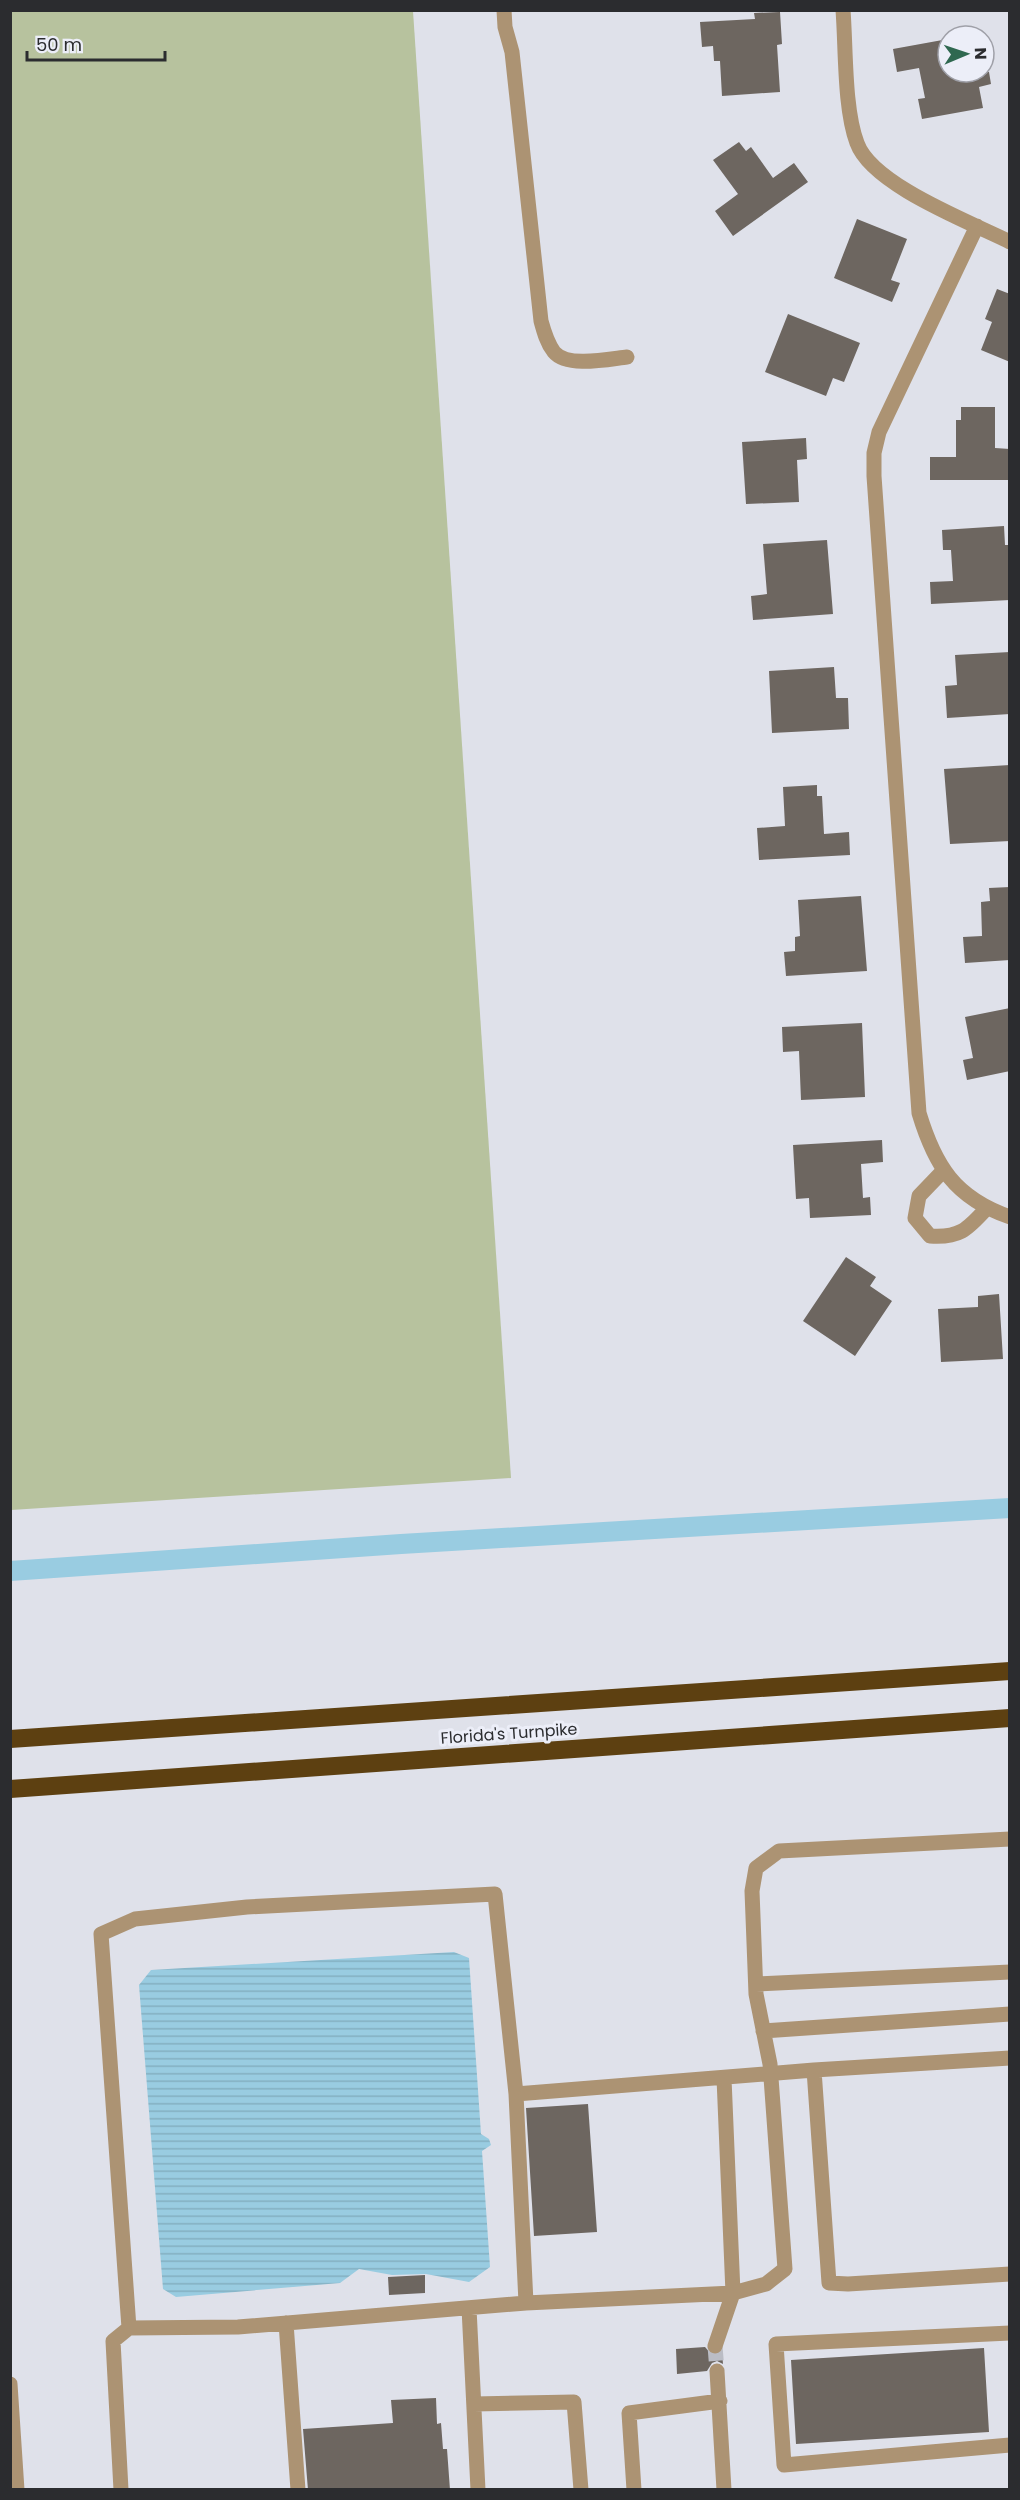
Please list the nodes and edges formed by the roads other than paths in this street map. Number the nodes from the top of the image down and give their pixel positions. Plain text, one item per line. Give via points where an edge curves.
1 (504, 10) edge
2 (843, 10) edge
3 (977, 226) junction
4 (1010, 242) edge
5 (627, 357) dead end
6 (943, 1171) junction
7 (986, 1209) junction
8 (1010, 1216) edge
9 (1010, 1671) edge
10 (1010, 1719) edge
11 (10, 1739) edge
12 (10, 1789) edge
13 (1010, 1839) edge
14 (1010, 1972) edge
15 (756, 1984) junction
16 (1010, 2014) edge
17 (763, 2031) junction
18 (1010, 2058) edge
19 (814, 2070) junction
20 (770, 2074) junction
21 (723, 2078) junction
22 (516, 2094) junction
23 (1010, 2274) edge
24 (734, 2293) junction
25 (526, 2303) junction
26 (469, 2308) junction
27 (286, 2323) junction
28 (129, 2328) junction
29 (1010, 2333) edge
30 (715, 2346) tunnel mouth
31 (717, 2371) tunnel mouth
32 (10, 2384) edge
33 (720, 2401) junction
34 (474, 2404) junction
35 (1010, 2445) edge
36 (17, 2490) edge
37 (121, 2490) edge
38 (298, 2490) edge
39 (478, 2490) edge
40 (581, 2490) edge
41 (634, 2490) edge
42 (724, 2490) edge

1 - 5 street via 541,321 547,340 556,354 580,362
2 - 3 street via 851,125 858,147 891,182
3 - 4 street
3 - 6 street via 879,432 874,453 919,1113 928,1144
6 - 7 street
6 - 7 street via 919,1196 915,1218 930,1236 949,1237 969,1228
7 - 8 street
9 - 11 highway, Florida's Turnpike
10 - 12 highway, Florida's Turnpike
13 - 15 street via 778,1851 756,1868 752,1891
14 - 15 street
15 - 17 street
16 - 17 street
17 - 20 street
18 - 19 street
19 - 20 street
19 - 23 street via 829,2283
20 - 21 street
20 - 24 street via 785,2269 766,2284
21 - 22 street
21 - 24 street
22 - 25 street
22 - 28 street via 495,1894 247,1907 135,1919 101,1934
24 - 25 street
24 - 30 street
25 - 26 street
26 - 27 street
26 - 34 street
27 - 28 street
27 - 38 street
28 - 37 street via 113,2341
29 - 35 street via 776,2344 784,2464
31 - 33 street
32 - 36 street
33 - 41 street via 629,2413
33 - 42 street
34 - 39 street
34 - 40 street via 574,2402

